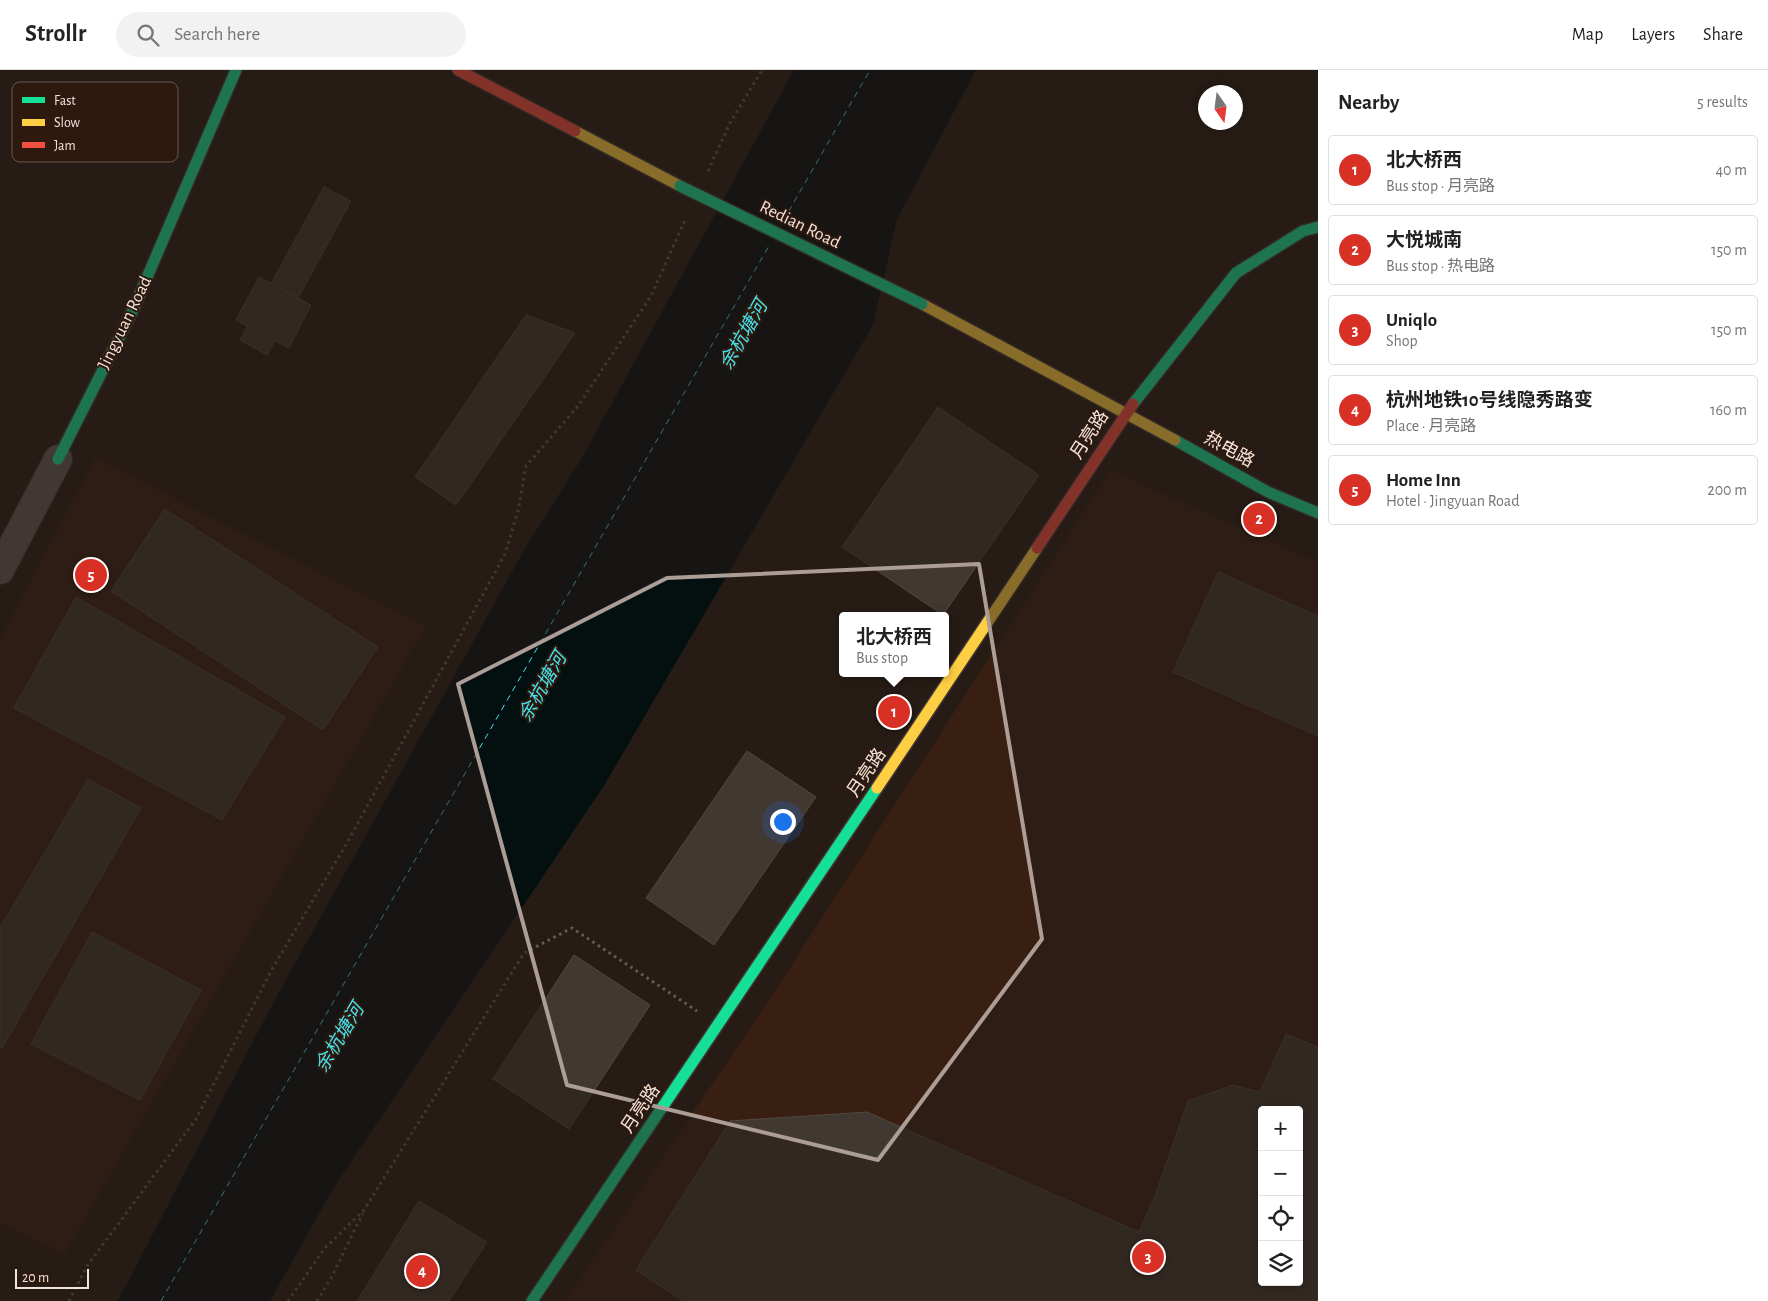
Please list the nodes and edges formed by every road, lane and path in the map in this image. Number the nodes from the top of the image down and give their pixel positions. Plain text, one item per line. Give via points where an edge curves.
1 (236, 70) edge
2 (458, 70) edge
3 (762, 70) edge
4 (706, 174) dead end
5 (690, 209) dead end
6 (1318, 227) edge
7 (1126, 413) junction
8 (58, 459) joint
9 (1318, 513) edge
10 (0, 570) edge
11 (719, 1026) junction
12 (364, 1210) junction
13 (69, 1301) edge
14 (288, 1301) edge
15 (317, 1301) edge
16 (532, 1301) edge

1 - 8 street, Jingyuan Road via 133,310
2 - 7 street, Redian Road, bridge via 680,186 922,304
3 - 4 path via 730,122
5 - 13 path via 651,296 578,406 526,466 518,511 505,554 347,843 272,969 196,1119 87,1266
6 - 7 street, 月亮路 via 1303,231 1236,273
7 - 9 street, 热电路 via 1268,492
7 - 11 street, 月亮路
8 - 10 street, Jingyuan Road
11 - 12 path via 572,928 524,953
11 - 16 street, 月亮路
12 - 14 path via 324,1248
12 - 15 path

